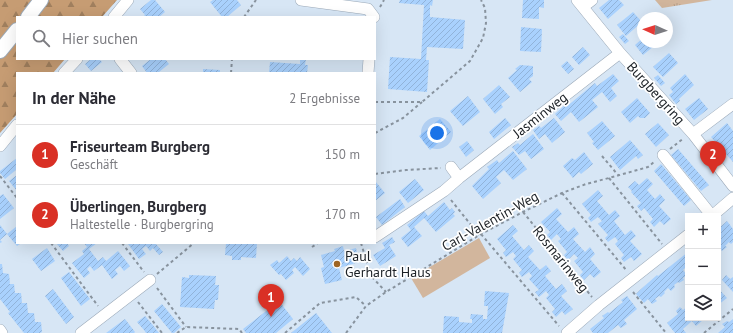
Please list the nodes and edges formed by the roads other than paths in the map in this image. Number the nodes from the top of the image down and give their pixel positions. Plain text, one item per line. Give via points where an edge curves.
1 (41, 0) edge
2 (128, 0) edge
3 (301, 0) edge
4 (584, 2) edge
5 (29, 16) edge
6 (115, 16) edge
7 (373, 16) edge
8 (16, 31) edge
9 (0, 51) edge
10 (620, 53) junction
11 (76, 60) edge
12 (121, 60) edge
13 (370, 60) edge
14 (65, 72) edge
15 (130, 72) edge
16 (368, 72) edge
17 (733, 104) edge
18 (16, 126) edge
19 (692, 133) junction
20 (0, 146) edge
21 (663, 155) road end
22 (450, 167) road end
23 (459, 178) junction
24 (733, 186) edge
25 (733, 198) edge
26 (710, 213) edge
27 (716, 213) edge
28 (376, 236) edge
29 (685, 237) edge
30 (150, 280) road end
31 (0, 330) edge
32 (563, 330) edge
33 (2, 333) edge
34 (81, 333) edge

1 - 5 main road
2 - 6 street
3 - 7 street via 368,9
4 - 10 street, Burgbergring
8 - 9 main road
10 - 19 street, Burgbergring
10 - 23 street, Jasminweg
11 - 14 street
12 - 15 street
13 - 16 street
17 - 19 street
18 - 20 street
19 - 24 street, Burgbergring
21 - 26 street
22 - 23 street
23 - 28 street, Jasminweg via 444,191
25 - 27 street
29 - 32 street, Rosmarinweg
30 - 34 street
31 - 33 street

